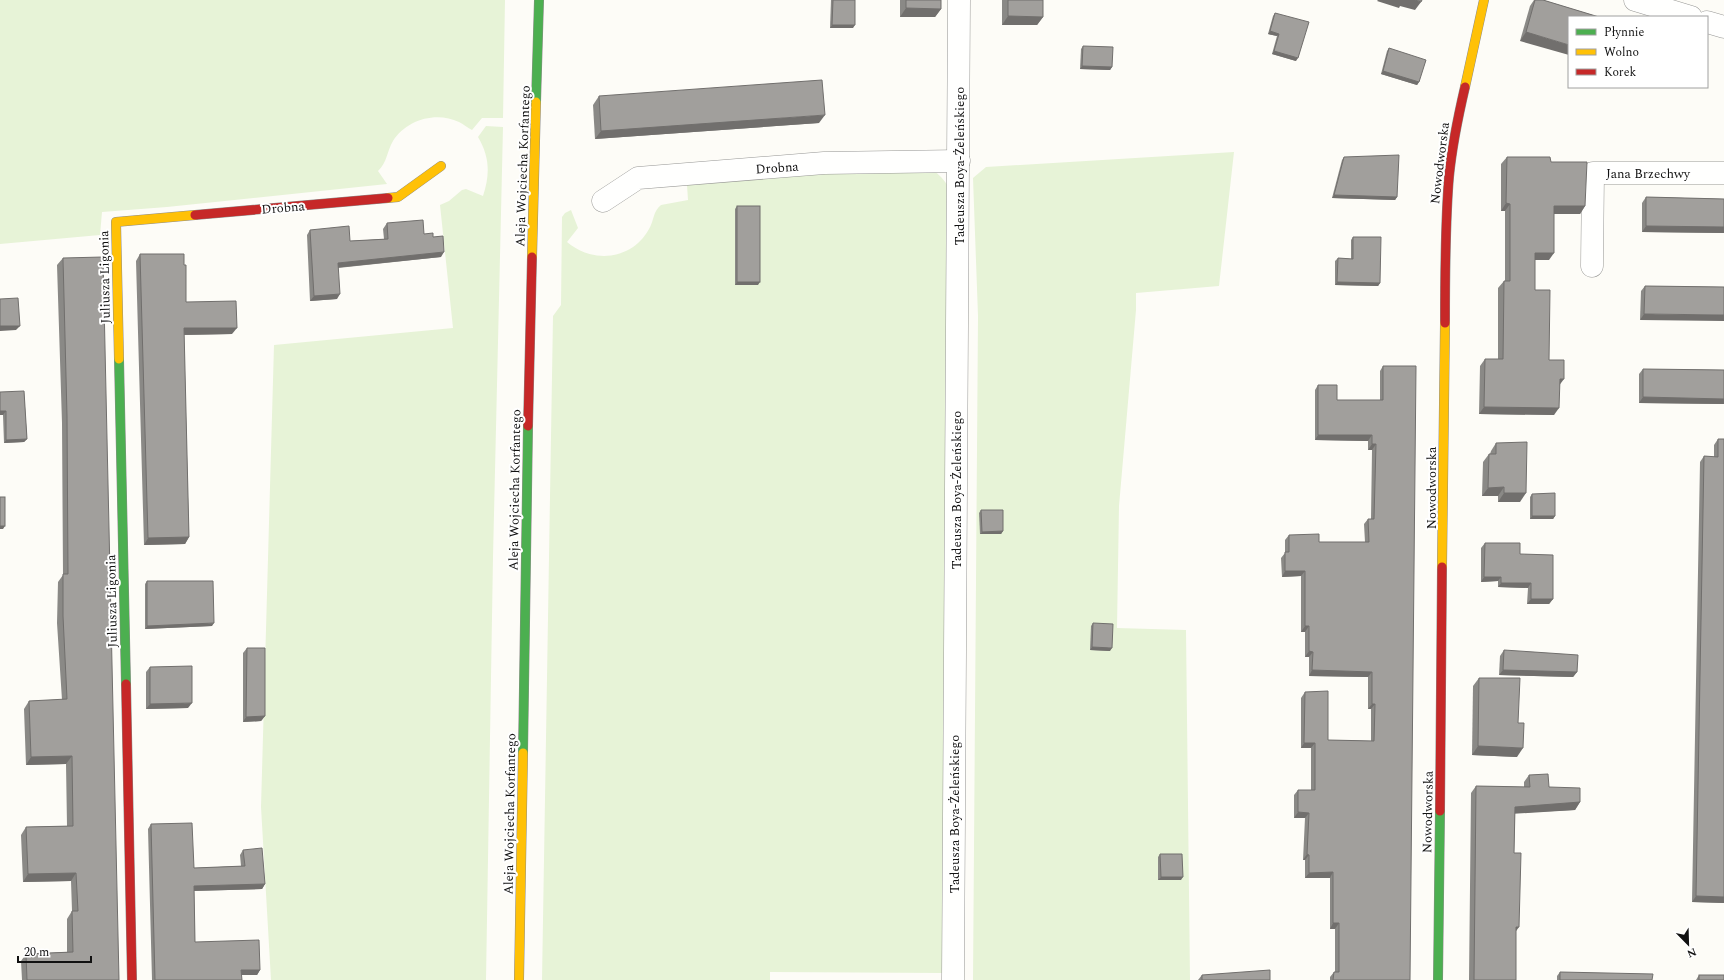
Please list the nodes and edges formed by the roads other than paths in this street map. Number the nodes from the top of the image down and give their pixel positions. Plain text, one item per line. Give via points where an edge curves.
1 (540, 0) edge
2 (960, 0) edge
3 (1484, 0) edge
4 (1635, 0) edge
5 (1688, 16) edge
6 (1708, 22) edge
7 (1724, 27) edge
8 (959, 161) junction
9 (441, 166) dead end
10 (1724, 173) edge
11 (603, 201) dead end
12 (116, 222) joint
13 (1592, 266) dead end
14 (132, 980) edge
15 (519, 980) edge
16 (953, 980) edge
17 (1438, 980) edge

1 - 15 street, Aleja Wojciecha Korfantego via 528,427
2 - 8 street, Tadeusza Boya-Żeleńskiego
3 - 17 street, Nowodworska via 1455,132 1446,218
4 - 5 street
6 - 7 street
8 - 11 street, Drobna via 824,163 638,178
8 - 16 street, Tadeusza Boya-Żeleńskiego
9 - 12 street, Drobna via 398,197
10 - 13 street, Jana Brzechwy via 1593,173
12 - 14 street, Juliusza Ligonia

